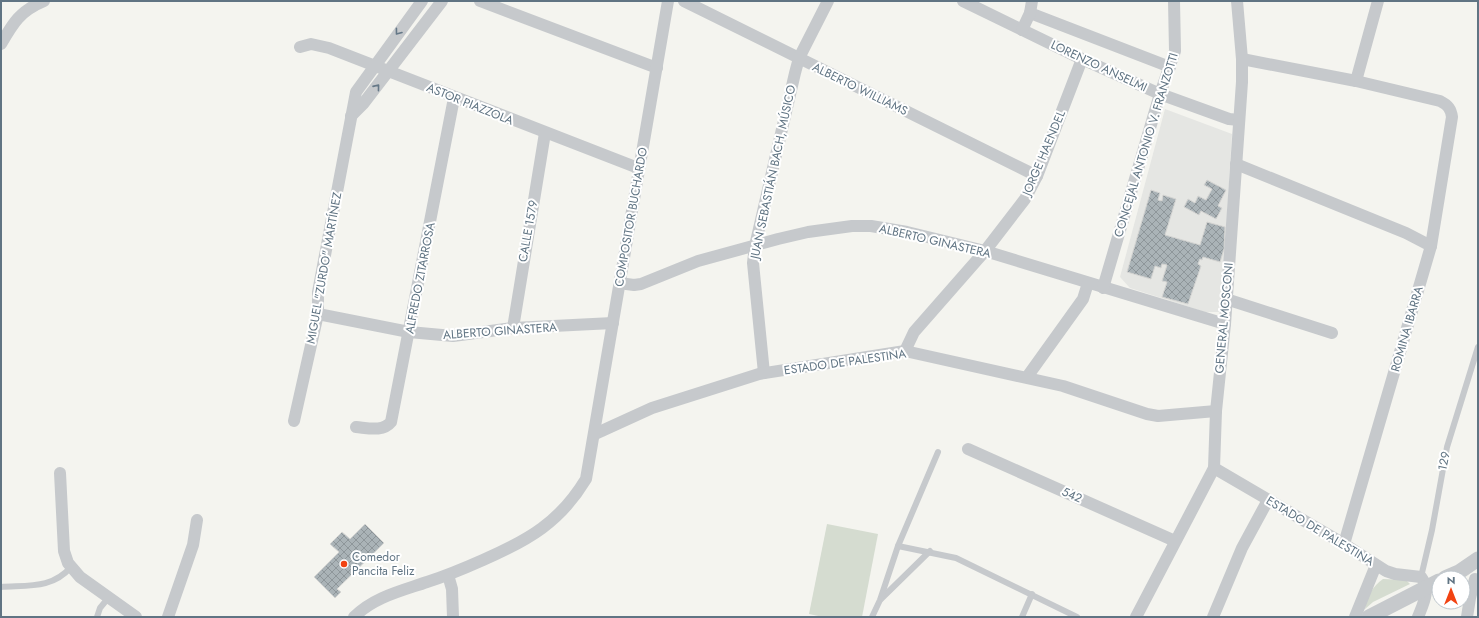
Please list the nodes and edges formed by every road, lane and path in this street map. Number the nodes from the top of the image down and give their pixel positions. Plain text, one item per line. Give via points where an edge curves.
1 (44, 1) edge
2 (422, 1) edge
3 (442, 1) edge
4 (480, 1) edge
5 (668, 1) edge
6 (684, 1) edge
7 (828, 1) edge
8 (963, 1) edge
9 (1032, 1) edge
10 (1174, 1) edge
11 (1237, 1) edge
12 (1378, 1) edge
13 (1030, 13) junction
14 (1022, 30) junction
15 (1, 44) edge
16 (300, 47) dead end
17 (800, 58) junction
18 (1082, 59) junction
19 (1242, 59) junction
20 (373, 66) junction
21 (1170, 67) junction
22 (657, 68) junction
23 (389, 71) junction
24 (1356, 81) junction
25 (1160, 94) junction
26 (454, 98) junction
27 (351, 116) junction
28 (1238, 120) junction
29 (545, 133) junction
30 (1236, 164) junction
31 (638, 168) junction
32 (1037, 176) junction
33 (755, 246) junction
34 (1431, 246) junction
35 (985, 251) junction
36 (619, 284) junction
37 (1088, 284) junction
38 (1103, 288) junction
39 (1226, 299) junction
40 (318, 314) junction
41 (613, 323) junction
42 (1225, 324) junction
43 (512, 328) junction
44 (409, 332) junction
45 (1332, 333) dead end
46 (1478, 347) edge
47 (905, 351) junction
48 (764, 373) junction
49 (1027, 377) junction
50 (1216, 411) junction
51 (294, 421) dead end
52 (356, 427) dead end
53 (595, 434) junction
54 (968, 449) dead end
55 (938, 452) dead end
56 (1214, 468) junction
57 (60, 473) dead end
58 (1268, 500) junction
59 (197, 520) dead end
60 (1175, 541) junction
61 (1344, 544) junction
62 (898, 546) junction
63 (930, 551) junction
64 (1478, 559) edge
65 (1376, 565) junction
66 (71, 567) junction
67 (1439, 570) edge
68 (1456, 570) edge
69 (448, 575) junction
70 (1431, 577) edge
71 (1477, 580) edge
72 (1431, 583) edge
73 (1, 587) edge
74 (1431, 590) edge
75 (1032, 594) junction
76 (109, 597) junction
77 (880, 600) junction
78 (97, 617) edge
79 (136, 617) edge
80 (168, 617) edge
81 (354, 617) edge
82 (452, 617) edge
83 (872, 617) edge
84 (1022, 617) edge
85 (1077, 617) edge
86 (1136, 617) edge
87 (1213, 617) edge
88 (1355, 617) edge
89 (1369, 617) edge
90 (1418, 617) edge
91 (1467, 617) edge

1 - 15 street via 22,13
2 -> 20 street, MIGUEL "ZURDO" MARTÍNEZ
3 - 23 street
4 - 22 street
5 - 22 street, COMPOSITOR BUCHARDO
6 - 17 street, ALBERTO WILLIAMS
7 - 17 street, JUAN SEBASTIÁN BACH, MÚSICO
8 - 14 street, LORENZO ANSELMI
9 - 13 street
10 - 21 street, CONCEJAL ANTONIO V. FRANZOTTI via 1176,36
11 - 19 street, GENERAL MOSCONI
12 - 24 street
13 - 14 street
13 - 21 street
14 - 18 street, LORENZO ANSELMI
16 - 20 street, ASTOR PIAZZOLA via 311,44 329,48
17 - 32 street, ALBERTO WILLIAMS
17 - 33 street, JUAN SEBASTIÁN BACH, MÚSICO
18 - 25 street, LORENZO ANSELMI
18 - 32 street, JORGE HAENDEL
19 - 24 street
19 - 28 street, GENERAL MOSCONI
20 - 23 street, ASTOR PIAZZOLA
20 - 27 street, MIGUEL "ZURDO" MARTÍNEZ via 358,87
21 - 25 street, CONCEJAL ANTONIO V. FRANZOTTI
22 - 31 street, COMPOSITOR BUCHARDO
23 - 26 street, ASTOR PIAZZOLA
27 -> 23 street
24 - 34 street, ROMINA IBARRA via 1440,101 1447,104 1451,110 1452,117
25 - 28 street, LORENZO ANSELMI
25 - 38 street, CONCEJAL ANTONIO V. FRANZOTTI
26 - 29 street, ASTOR PIAZZOLA
26 - 44 street, ALFREDO ZITARROSA
27 - 40 street, MIGUEL "ZURDO" MARTÍNEZ via 318,292
28 - 30 street, GENERAL MOSCONI
29 - 31 street, ASTOR PIAZZOLA
29 - 43 street, CALLE 1579
30 - 34 street via 1406,233
30 - 39 street, GENERAL MOSCONI
31 - 36 street, COMPOSITOR BUCHARDO
32 - 35 street, JORGE HAENDEL via 1025,199
33 - 35 street, ALBERTO GINASTERA via 808,232 871,226
33 - 36 street, ALBERTO GINASTERA via 698,261 641,284
33 - 48 street, JUAN SEBASTIÁN BACH, MÚSICO via 753,263
34 - 61 street, ROMINA IBARRA
35 - 37 street, ALBERTO GINASTERA
35 - 47 street, JORGE HAENDEL via 914,332
36 - 41 street, COMPOSITOR BUCHARDO
37 - 38 street, ALBERTO GINASTERA
37 - 49 street via 1083,299
38 - 42 street, ALBERTO GINASTERA
39 - 42 street, GENERAL MOSCONI
39 - 45 street
40 - 44 street, ALBERTO GINASTERA
40 - 51 street, MIGUEL "ZURDO" MARTÍNEZ
41 - 43 street, ALBERTO GINASTERA
41 - 53 street, COMPOSITOR BUCHARDO
42 - 50 street, GENERAL MOSCONI
43 - 44 street, ALBERTO GINASTERA via 453,336
44 - 52 street, ALFREDO ZITARROSA via 391,422 381,429
46 - 67 lane, 129 via 1447,448 1432,530
47 - 48 street, ESTADO DE PALESTINA
47 - 49 street, ESTADO DE PALESTINA
48 - 53 street, ESTADO DE PALESTINA via 652,408
49 - 50 street, ESTADO DE PALESTINA via 1152,415
50 - 56 street, GENERAL MOSCONI
53 - 69 street, COMPOSITOR BUCHARDO via 586,478 578,493 561,513 548,525 517,544
54 - 60 street, 542
55 - 62 lane
56 - 58 street, ESTADO DE PALESTINA
56 - 60 street, GENERAL MOSCONI
57 - 66 street via 64,551
58 - 61 street, ESTADO DE PALESTINA
58 - 87 street via 1242,548
59 - 80 street via 193,546
60 - 86 street, GENERAL MOSCONI
61 - 65 street, ESTADO DE PALESTINA
62 - 63 lane
62 - 77 lane
63 - 75 lane via 956,558
63 - 77 lane
64 - 68 street
65 - 70 street, ESTADO DE PALESTINA via 1395,574
65 - 88 street
66 - 73 lane via 62,577 47,584
66 - 76 street via 80,577
69 - 81 street, COMPOSITOR BUCHARDO via 378,600
69 - 82 street via 452,589
71 - 91 street via 1470,598
72 - 89 street
74 - 90 street
75 - 84 lane
75 - 85 lane
76 - 78 lane via 100,608
76 - 79 street
77 - 83 lane

